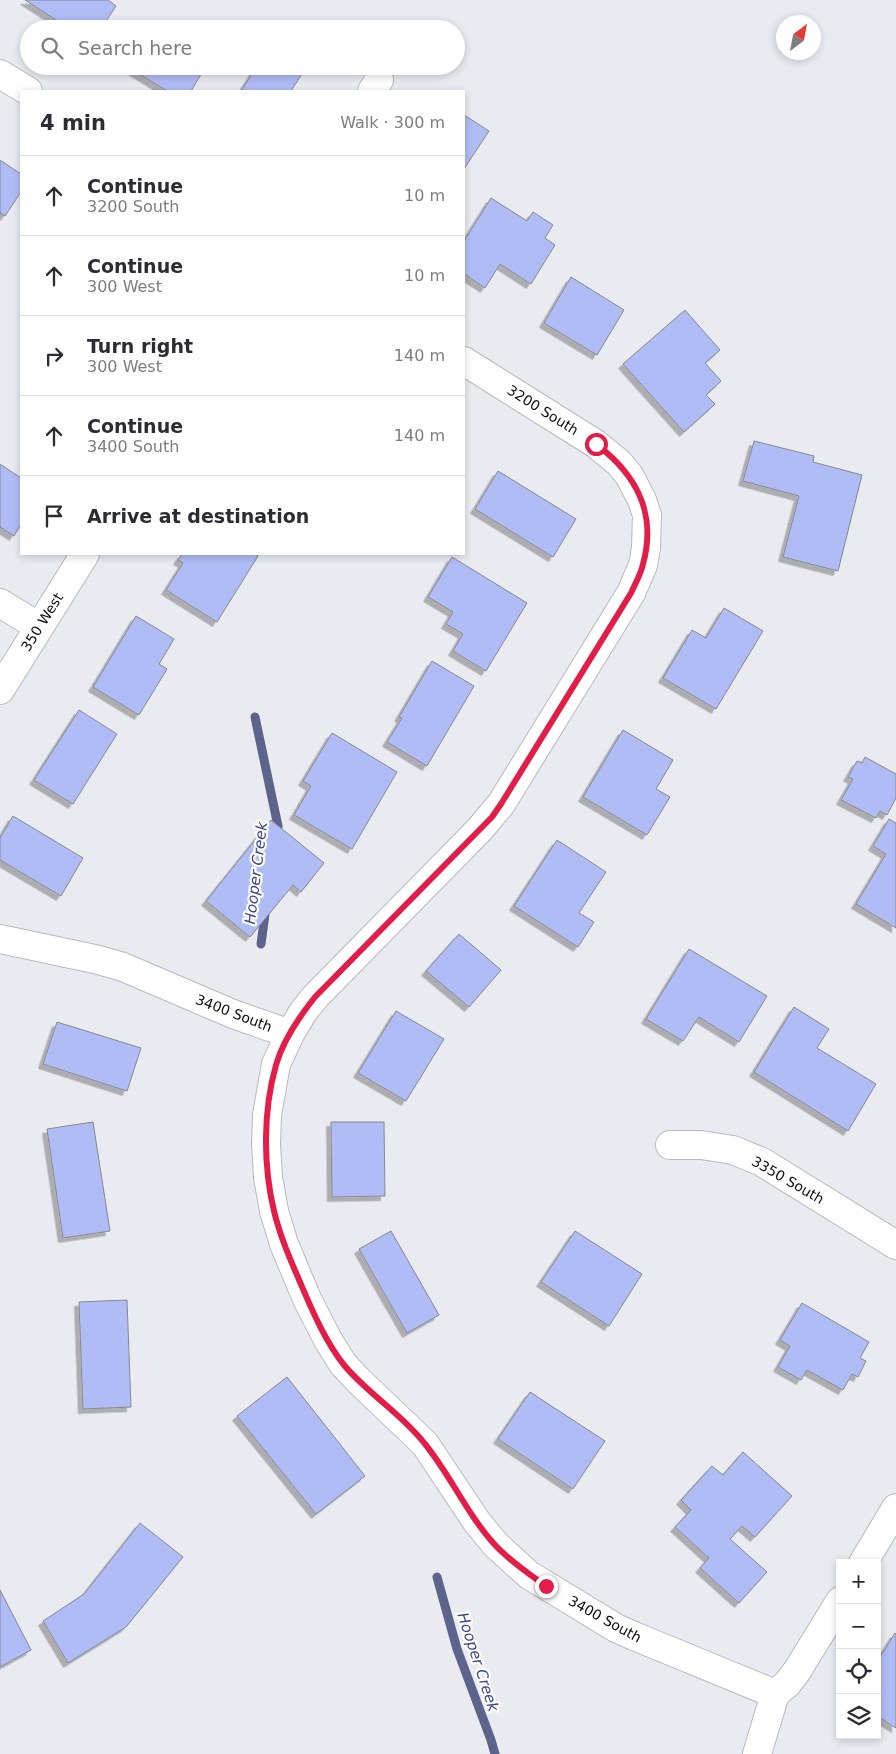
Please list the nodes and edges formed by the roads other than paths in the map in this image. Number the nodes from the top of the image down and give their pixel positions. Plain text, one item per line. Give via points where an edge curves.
1 (0, 74) edge
2 (26, 90) edge
3 (465, 362) edge
4 (84, 555) edge
5 (0, 603) edge
6 (39, 628) junction
7 (0, 690) edge
8 (0, 939) edge
9 (290, 1034) junction
10 (670, 1145) dead end
11 (896, 1244) edge
12 (896, 1508) edge
13 (887, 1542) edge
14 (868, 1559) edge
15 (838, 1604) edge
16 (775, 1694) junction
17 (757, 1754) edge

1 - 2 street
3 - 9 street, 3200 South via 596,444 619,463 636,487 647,515 643,565 631,593 501,804 315,997
4 - 6 street, 350 West
5 - 6 street
6 - 7 street, 350 West
8 - 9 street, 3400 South via 123,967 232,1014
9 - 16 street, 3400 South via 276,1064 271,1087 266,1134 268,1177 284,1244 307,1299 343,1364 425,1444 477,1522 496,1545 529,1575 616,1628
10 - 11 street, 3350 South via 732,1150 762,1162
12 - 13 street
13 - 14 street
15 - 16 street via 797,1671
16 - 17 street

